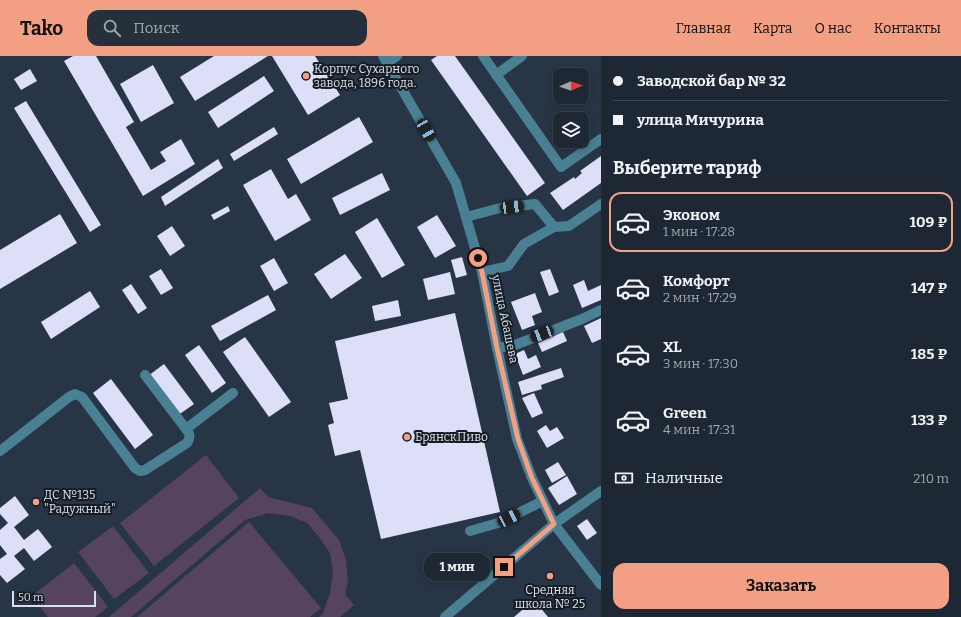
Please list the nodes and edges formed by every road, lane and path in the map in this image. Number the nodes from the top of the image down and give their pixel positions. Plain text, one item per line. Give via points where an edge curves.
1 (397, 56) edge
2 (483, 56) edge
3 (522, 56) edge
4 (385, 60) edge
5 (496, 75) junction
6 (601, 139) edge
7 (601, 204) edge
8 (466, 217) junction
9 (554, 227) junction
10 (482, 272) junction
11 (601, 310) edge
12 (497, 348) junction
13 (146, 375) dead end
14 (233, 393) dead end
15 (186, 429) junction
16 (2, 445) edge
17 (601, 491) edge
18 (543, 501) junction
19 (554, 524) junction
20 (470, 531) dead end
21 (601, 585) edge
22 (445, 617) edge

1 - 4 street
2 - 5 street
3 - 5 street
4 - 8 street, улица Абашева via 456,183
5 - 6 street via 561,167
7 - 9 street via 569,226
8 - 9 street via 500,208 535,204
8 - 10 street, улица Абашева
9 - 10 street via 524,244 508,266
10 - 12 street, улица Абашева
11 - 12 street via 515,345
12 - 18 street, улица Абашева via 518,439
13 - 15 street
14 - 15 street
15 - 16 street via 190,439 187,443 140,471 82,397 75,394
17 - 19 street
18 - 19 street, улица Абашева
18 - 20 street via 498,523
19 - 21 street, улица Абашева
19 - 22 street

